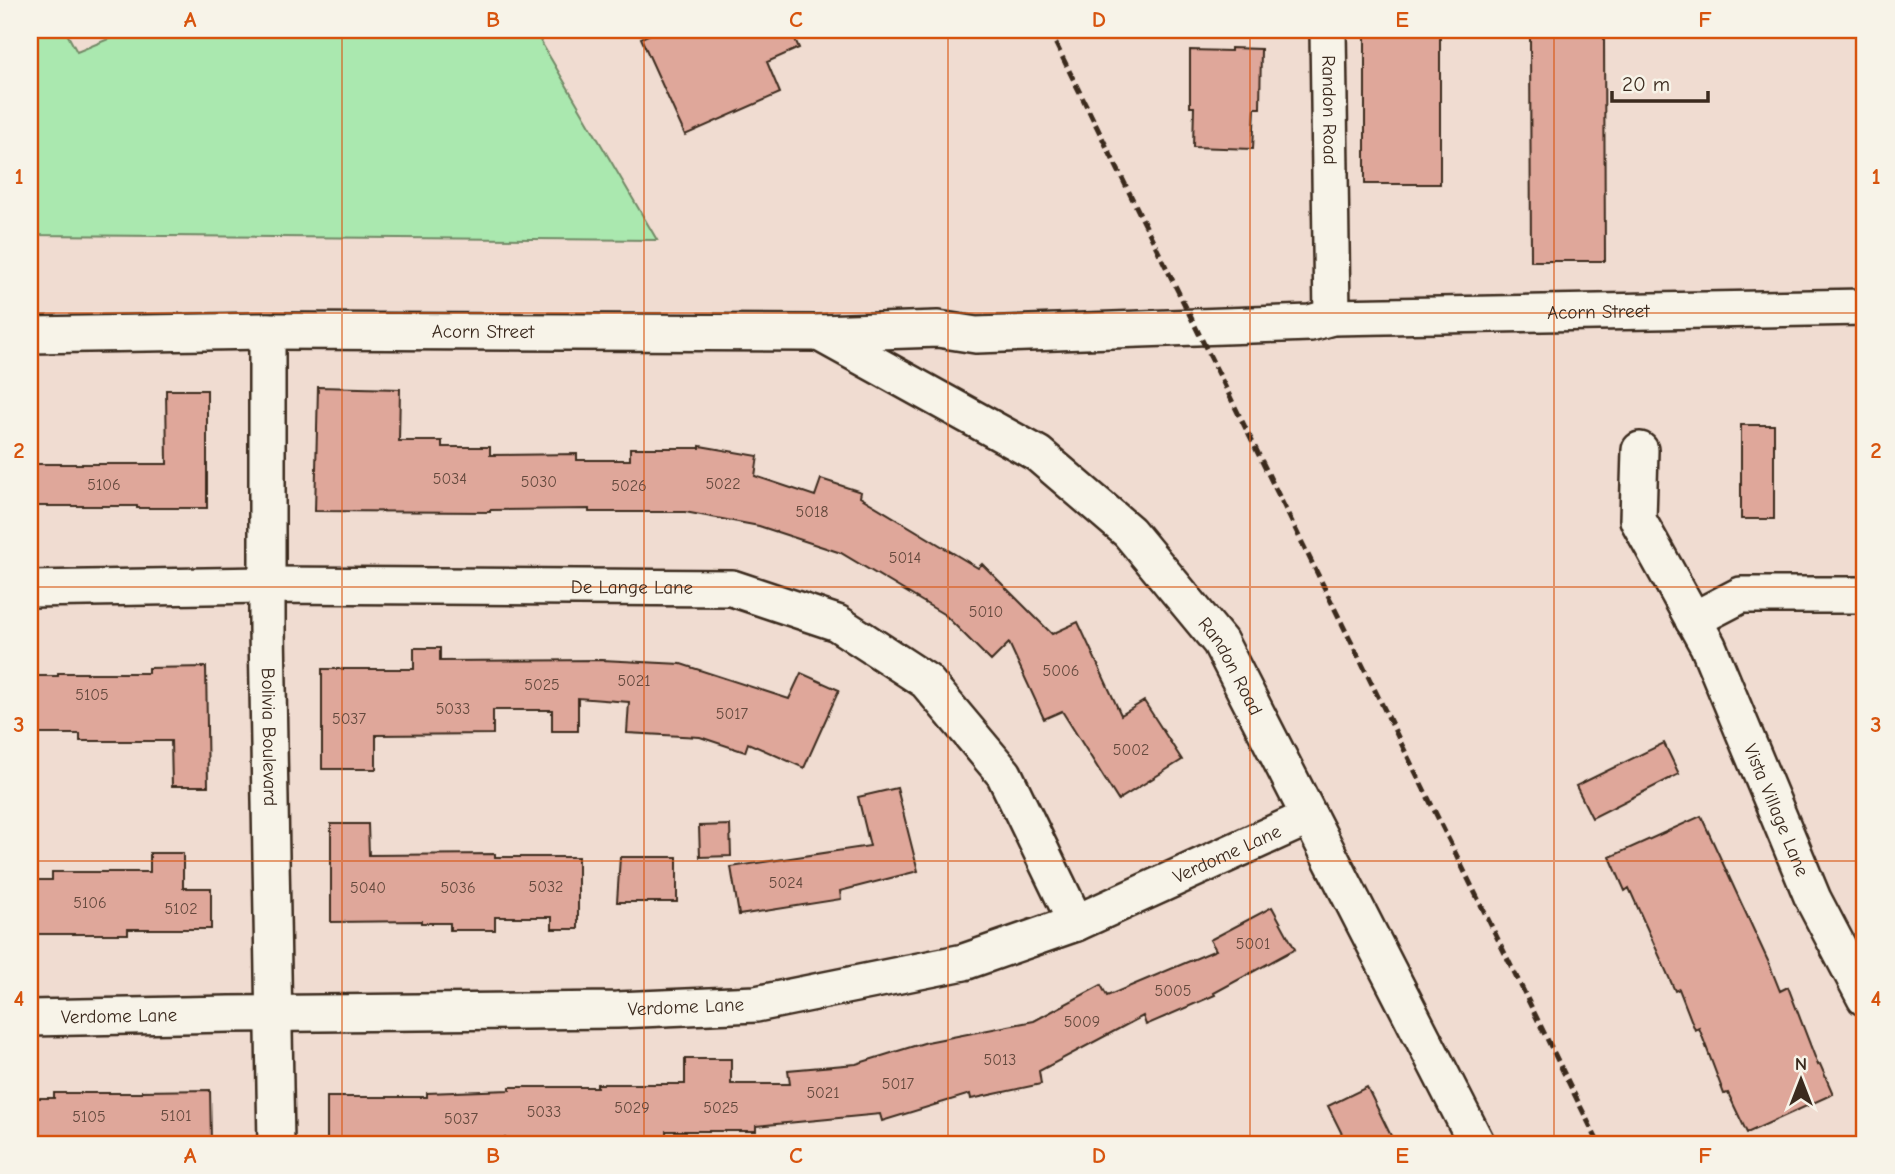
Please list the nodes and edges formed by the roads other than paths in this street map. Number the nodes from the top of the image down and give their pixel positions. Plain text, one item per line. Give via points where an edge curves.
1 (1328, 30) edge
2 (1865, 307) edge
3 (1332, 317) junction
4 (267, 331) junction
5 (819, 333) junction
6 (30, 335) edge
7 (1640, 450) dead end
8 (267, 584) junction
9 (30, 589) edge
10 (1865, 595) edge
11 (1693, 620) junction
12 (1309, 817) junction
13 (1076, 923) junction
14 (1865, 998) edge
15 (272, 1014) junction
16 (30, 1018) edge
17 (276, 1144) edge
18 (1477, 1144) edge

1 - 3 street, Randon Road
2 - 3 street, Acorn Street
3 - 5 street, Acorn Street via 1310,323 976,335 938,328
4 - 5 street, Acorn Street
4 - 6 street, Acorn Street
4 - 8 street, Bolivia Boulevard
5 - 12 street, Randon Road via 1038,454 1129,532 1220,642
7 - 11 street, Vista Village Lane via 1638,520
8 - 9 street, De Lange Lane
8 - 13 street, De Lange Lane via 732,588 837,623 926,681 1004,774
8 - 15 street, Bolivia Boulevard
10 - 11 street via 1741,595
11 - 14 street, Vista Village Lane via 1708,646 1813,899
12 - 13 street, Verdome Lane
12 - 18 street, Randon Road
13 - 15 street, Verdome Lane via 964,962 755,1004
15 - 16 street, Verdome Lane
15 - 17 street, Bolivia Boulevard

